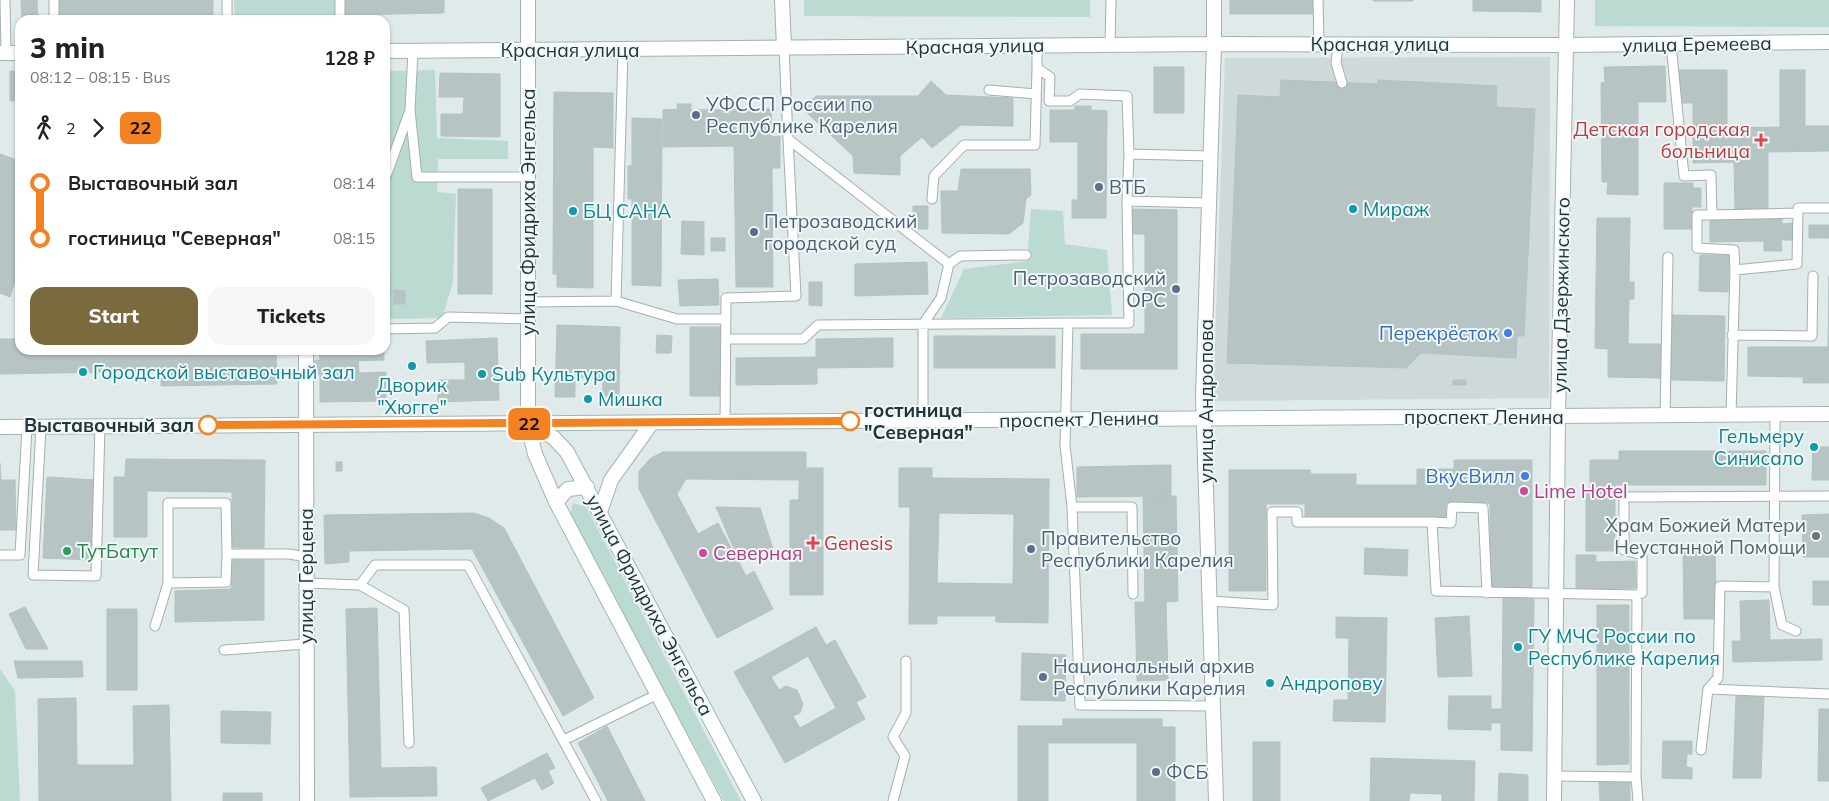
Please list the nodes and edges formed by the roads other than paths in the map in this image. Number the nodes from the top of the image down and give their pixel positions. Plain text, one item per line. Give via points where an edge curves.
1 (5, 0) edge
2 (54, 0) edge
3 (227, 0) edge
4 (340, 0) edge
5 (528, 0) edge
6 (782, 0) edge
7 (1111, 0) edge
8 (1214, 0) edge
9 (1318, 0) edge
10 (1567, 0) edge
11 (54, 15) edge
12 (228, 15) edge
13 (340, 15) edge
14 (1829, 42) edge
15 (1214, 44) junction
16 (1320, 44) junction
17 (1338, 44) junction
18 (1671, 44) junction
19 (1110, 45) junction
20 (1566, 45) junction
21 (1037, 46) junction
22 (784, 48) junction
23 (623, 50) junction
24 (390, 51) edge
25 (413, 51) junction
26 (528, 51) junction
27 (9, 53) edge
28 (1037, 68) junction
29 (1342, 83) dead end
30 (989, 90) dead end
31 (1036, 94) junction
32 (410, 110) junction
33 (788, 139) junction
34 (1129, 154) junction
35 (1210, 156) junction
36 (390, 165) edge
37 (528, 177) junction
38 (932, 199) dead end
39 (1128, 201) junction
40 (1209, 203) junction
41 (1829, 208) edge
42 (1798, 213) junction
43 (1712, 215) junction
44 (1026, 255) dead end
45 (1668, 257) dead end
46 (949, 264) junction
47 (1735, 270) junction
48 (1813, 276) dead end
49 (616, 301) junction
50 (528, 302) junction
51 (726, 318) junction
52 (528, 319) junction
53 (1068, 323) junction
54 (923, 324) junction
55 (390, 329) edge
56 (1732, 335) junction
57 (726, 340) junction
58 (306, 355) edge
59 (1829, 414) edge
60 (1665, 415) junction
61 (1731, 415) junction
62 (1776, 415) junction
63 (1558, 416) junction
64 (1203, 418) junction
65 (1066, 420) junction
66 (923, 421) junction
67 (725, 423) junction
68 (528, 424) junction
69 (651, 424) junction
70 (306, 425) junction
71 (100, 426) junction
72 (0, 427) edge
73 (34, 427) junction
74 (587, 487) junction
75 (1774, 496) junction
76 (1829, 496) edge
77 (556, 502) junction
78 (1072, 507) junction
79 (600, 512) junction
80 (1432, 522) junction
81 (227, 554) junction
82 (0, 555) edge
83 (307, 557) junction
84 (168, 583) junction
85 (307, 584) junction
86 (360, 585) junction
87 (1774, 587) junction
88 (1487, 593) junction
89 (1556, 593) junction
90 (1133, 594) dead end
91 (1637, 596) junction
92 (1210, 601) junction
93 (155, 626) dead end
94 (1796, 631) dead end
95 (306, 644) junction
96 (224, 650) dead end
97 (906, 661) dead end
98 (1708, 689) junction
99 (658, 694) junction
100 (1829, 694) edge
101 (1213, 706) junction
102 (564, 740) junction
103 (409, 743) dead end
104 (1701, 750) dead end
105 (1555, 776) junction
106 (1636, 777) junction
107 (307, 801) edge
108 (596, 801) edge
109 (714, 801) edge
110 (754, 801) edge
111 (893, 801) edge
112 (1216, 801) edge
113 (1554, 801) edge
114 (1638, 801) edge

1 - 27 lane
2 - 11 lane
3 - 12 lane
4 - 13 lane
5 - 26 street, улица Фридриха Энгельса
6 - 22 street
7 - 19 lane
8 - 15 street, улица Андропова
9 - 16 lane
10 - 20 street, улица Дзержинского
14 - 18 street, улица Еремеева
15 - 16 street, Красная улица
15 - 19 street, Красная улица
15 - 35 street, улица Андропова
16 - 17 street, Красная улица
17 - 20 street, Красная улица
17 - 29 lane via 1336,63
18 - 20 street, улица Еремеева
18 - 43 lane via 1684,176 1711,175
19 - 21 street, Красная улица
20 - 63 street, улица Дзержинского
21 - 22 street, Красная улица
21 - 28 lane
22 - 23 street, Красная улица
22 - 33 lane
23 - 26 street, Красная улица
23 - 49 lane
24 - 25 street, Красная улица
25 - 26 street, Красная улица
25 - 32 lane
26 - 37 street, улица Фридриха Энгельса
28 - 31 lane
28 - 34 lane via 1050,77 1049,101 1070,101 1080,94 1127,96
30 - 31 lane
31 - 38 lane via 1035,146 964,145 934,176
32 - 36 lane
32 - 37 lane via 416,177
33 - 46 lane
33 - 51 lane via 796,296 726,298
34 - 35 lane
34 - 39 lane
35 - 40 street, улица Андропова
37 - 50 street, улица Фридриха Энгельса
39 - 40 lane
39 - 53 lane via 1129,323
40 - 64 street, улица Андропова
41 - 42 lane via 1798,208
42 - 43 lane
42 - 47 lane via 1797,264
43 - 47 lane via 1697,215 1697,248 1734,250
44 - 46 lane via 960,256
45 - 60 lane
46 - 54 lane via 941,298
47 - 56 lane
48 - 56 lane via 1812,336
49 - 50 lane
49 - 51 lane via 677,319
50 - 52 street, улица Фридриха Энгельса
51 - 57 lane
52 - 55 lane via 448,317 435,328
52 - 68 street, улица Фридриха Энгельса
53 - 54 lane
53 - 65 lane
54 - 57 lane via 818,326 803,339
54 - 66 lane
56 - 61 lane
57 - 67 lane
58 - 70 street, улица Герцена
59 - 62 street, проспект Ленина
60 - 61 street, проспект Ленина
60 - 63 street, проспект Ленина
61 - 62 street, проспект Ленина
62 - 75 lane
63 - 64 street, проспект Ленина
63 - 89 street, улица Дзержинского
64 - 65 street, проспект Ленина
64 - 92 street, улица Андропова
65 - 66 street, проспект Ленина
65 - 78 lane via 1065,446
66 - 67 street, проспект Ленина
67 - 69 street, проспект Ленина
68 - 69 street, проспект Ленина
68 - 70 street, проспект Ленина
68 - 74 street, улица Фридриха Энгельса via 554,438
68 - 77 street, улица Фридриха Энгельса via 535,454
69 - 79 street via 611,480
70 - 71 street, проспект Ленина
70 - 83 street, улица Герцена
71 - 73 street, проспект Ленина
71 - 73 lane via 96,576 33,575
72 - 73 street, проспект Ленина
73 - 82 lane via 20,555
74 - 77 street via 568,489
74 - 79 street, улица Фридриха Энгельса
75 - 76 lane
75 - 87 lane
75 - 91 lane via 1624,497 1624,550 1642,554 1642,593
77 - 99 street, улица Фридриха Энгельса
78 - 90 lane via 1132,507
78 - 101 lane via 1080,705
79 - 110 street, улица Фридриха Энгельса
80 - 88 lane via 1436,591
80 - 88 lane via 1451,523 1452,507 1483,508
80 - 92 lane via 1297,522 1297,512 1272,512 1273,605
81 - 83 lane
81 - 84 lane via 226,582
81 - 84 lane via 226,503 168,503
83 - 85 street, улица Герцена
84 - 93 lane
85 - 86 lane
85 - 95 street, улица Герцена
86 - 102 lane via 375,566 468,565
86 - 103 lane via 404,610
87 - 94 lane via 1782,625
87 - 98 lane via 1720,586 1718,678
88 - 89 lane
89 - 91 lane
89 - 105 street, улица Дзержинского
91 - 106 lane
92 - 101 street, улица Андропова
95 - 96 lane
95 - 107 street, улица Герцена
97 - 111 lane via 906,713 893,737 905,756
98 - 100 lane
98 - 104 lane
99 - 102 lane
99 - 109 street, улица Фридриха Энгельса
101 - 112 street, улица Андропова
102 - 108 lane
105 - 106 lane
105 - 113 street, улица Дзержинского
106 - 114 lane

